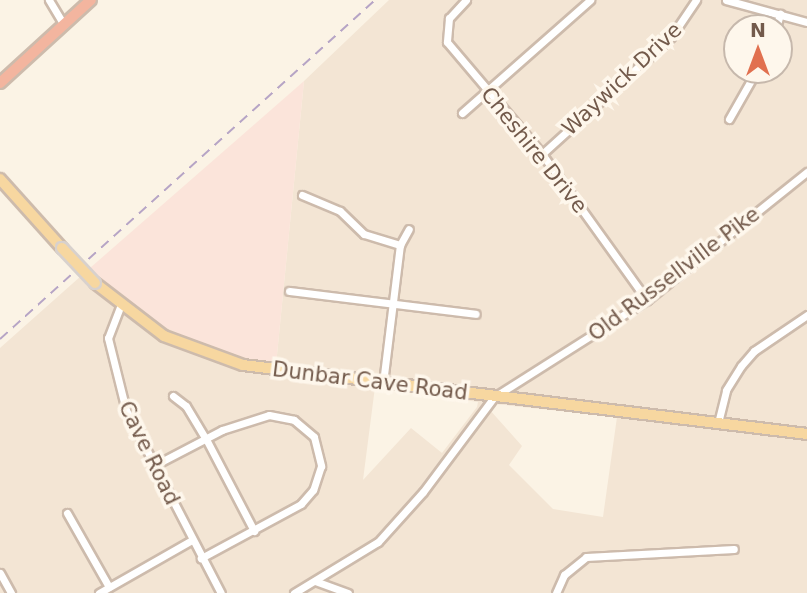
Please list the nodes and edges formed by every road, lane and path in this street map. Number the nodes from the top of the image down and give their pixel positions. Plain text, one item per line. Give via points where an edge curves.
1 (49, 0) edge
2 (91, 0) edge
3 (466, 0) edge
4 (590, 0) edge
5 (696, 0) edge
6 (726, 0) edge
7 (780, 14) edge
8 (64, 25) junction
9 (0, 83) edge
10 (749, 84) edge
11 (486, 90) junction
12 (462, 113) dead end
13 (729, 119) dead end
14 (542, 154) junction
15 (807, 172) edge
16 (0, 179) edge
17 (302, 195) dead end
18 (409, 229) dead end
19 (400, 245) junction
20 (289, 292) dead end
21 (648, 300) junction
22 (392, 304) junction
23 (120, 307) junction
24 (476, 314) dead end
25 (805, 319) edge
26 (383, 383) junction
27 (173, 396) dead end
28 (494, 397) junction
29 (718, 423) junction
30 (807, 434) edge
31 (206, 439) junction
32 (156, 465) junction
33 (67, 513) dead end
34 (254, 531) junction
35 (192, 540) junction
36 (734, 549) dead end
37 (201, 558) junction
38 (0, 573) edge
39 (315, 581) junction
40 (109, 587) junction
41 (11, 593) edge
42 (99, 593) edge
43 (220, 593) edge
44 (294, 593) edge
45 (348, 593) edge
46 (556, 593) edge

1 - 8 street
2 - 8 highway
3 - 11 street, Cheshire Drive via 449,18 447,42
4 - 11 street
5 - 14 street, Waywick Drive via 671,37
6 - 7 street
8 - 9 highway
10 - 13 street
11 - 12 street
11 - 14 street, Cheshire Drive
14 - 21 street, Cheshire Drive
15 - 21 street, Old Russellville Pike
16 - 23 main road, Dunbar Cave Road, bridge
17 - 19 street via 340,211 364,234
18 - 19 street
19 - 22 street
20 - 22 street
21 - 28 street, Old Russellville Pike
22 - 24 street
22 - 26 street
23 - 26 main road, Dunbar Cave Road via 164,336 214,357
23 - 32 street, Cave Road via 108,338 113,372 126,410
25 - 29 street via 754,351 741,366 726,390
26 - 28 main road, Dunbar Cave Road
27 - 31 street via 186,406
28 - 29 main road, Dunbar Cave Road
28 - 39 street, Old Russellville Pike via 423,492 378,542
29 - 30 main road, Dunbar Cave Road
31 - 32 street
31 - 34 street
31 - 34 street via 269,415 294,420 314,438 321,466 313,490 288,514
32 - 35 street, Cave Road
33 - 40 street
34 - 37 street
35 - 37 street, Cave Road
35 - 40 street
36 - 46 street via 586,557 564,575
37 - 43 street, Cave Road
38 - 41 street
39 - 44 street, Old Russellville Pike
39 - 45 street
40 - 42 street

